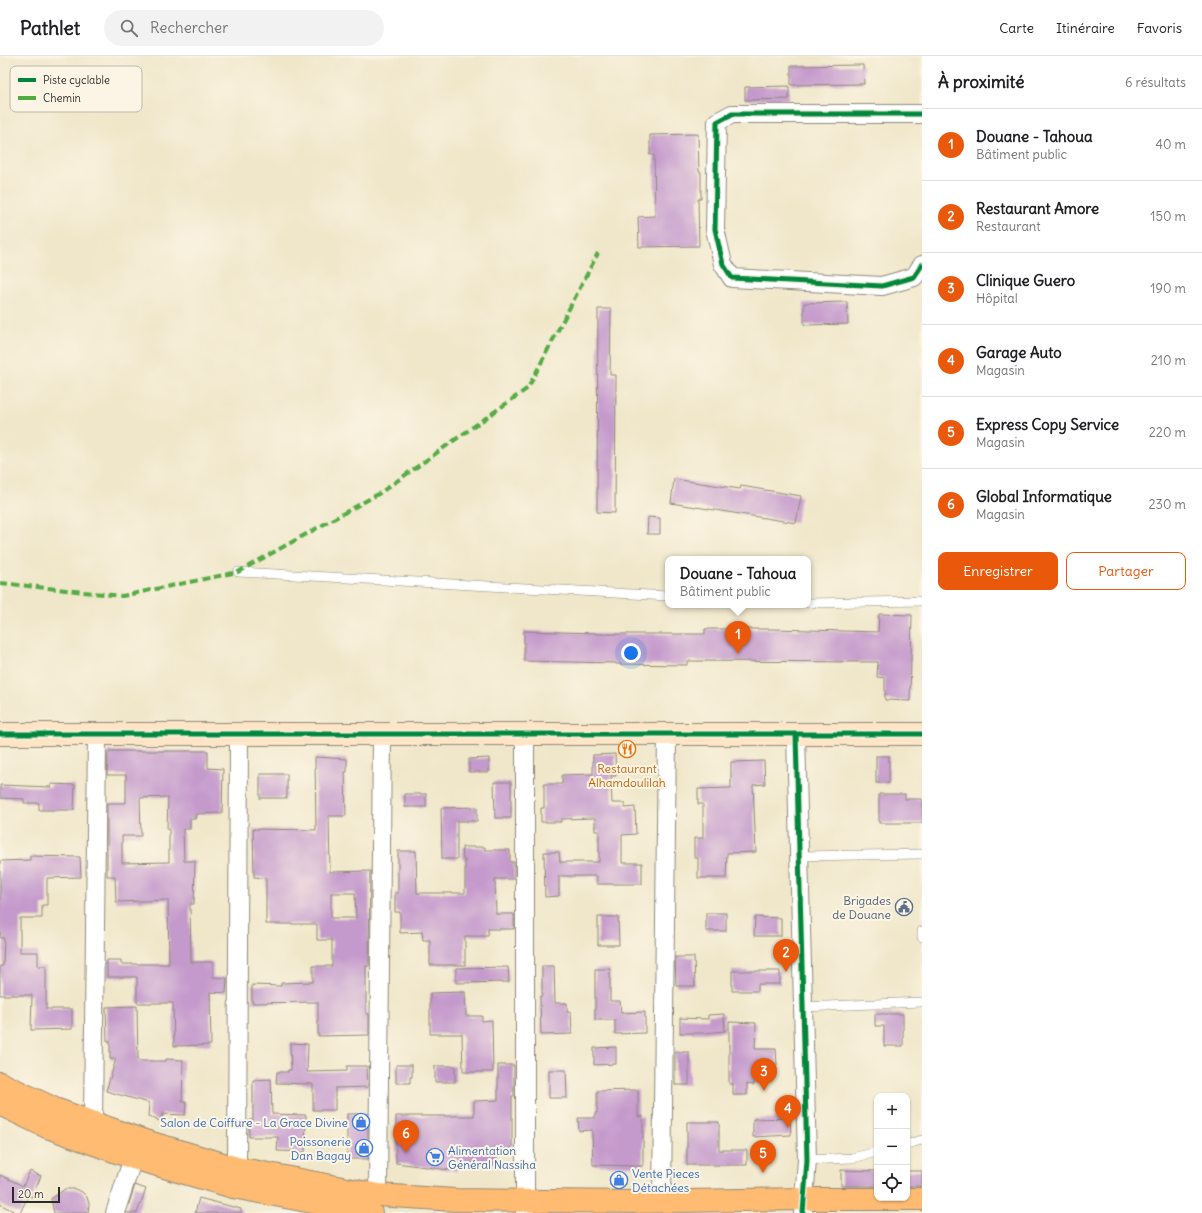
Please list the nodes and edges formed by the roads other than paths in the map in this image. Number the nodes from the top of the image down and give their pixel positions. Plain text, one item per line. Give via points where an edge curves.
1 (922, 114) edge
2 (922, 265) edge
3 (238, 572) dead end
4 (665, 596) edge
5 (922, 601) edge
6 (811, 604) edge
7 (0, 734) edge
8 (97, 734) junction
9 (239, 734) junction
10 (382, 734) junction
11 (525, 734) junction
12 (667, 734) junction
13 (796, 734) junction
14 (922, 734) edge
15 (922, 854) edge
16 (799, 856) junction
17 (922, 931) edge
18 (922, 937) edge
19 (922, 1002) edge
20 (803, 1007) junction
21 (0, 1083) edge
22 (0, 1104) edge
23 (93, 1123) junction
24 (922, 1140) edge
25 (910, 1143) edge
26 (874, 1153) edge
27 (133, 1158) junction
28 (807, 1160) junction
29 (237, 1168) junction
30 (922, 1198) edge
31 (662, 1200) junction
32 (374, 1204) edge
33 (308, 1206) edge
34 (525, 1206) edge
35 (804, 1206) edge
36 (115, 1213) edge

1 - 2 street via 732,114 717,122 715,229 723,264 732,278 882,286 914,276
3 - 4 lane
5 - 6 lane
7 - 8 street
8 - 9 street
8 - 23 street
9 - 10 street
9 - 29 street
10 - 11 street
10 - 32 street
11 - 12 street
11 - 34 street
12 - 13 street
12 - 31 street
13 - 14 street
13 - 16 street
15 - 16 lane
16 - 20 street
17 - 18 lane
19 - 20 lane
20 - 28 street
21 - 23 main road via 55,1109
22 - 27 main road via 48,1127
23 - 29 main road
24 - 25 lane
26 - 28 lane via 852,1158
27 - 33 main road
27 - 36 street
28 - 35 street
29 - 32 main road
30 - 35 main road
31 - 34 main road
31 - 35 main road
32 - 33 main road
32 - 34 main road via 454,1200

